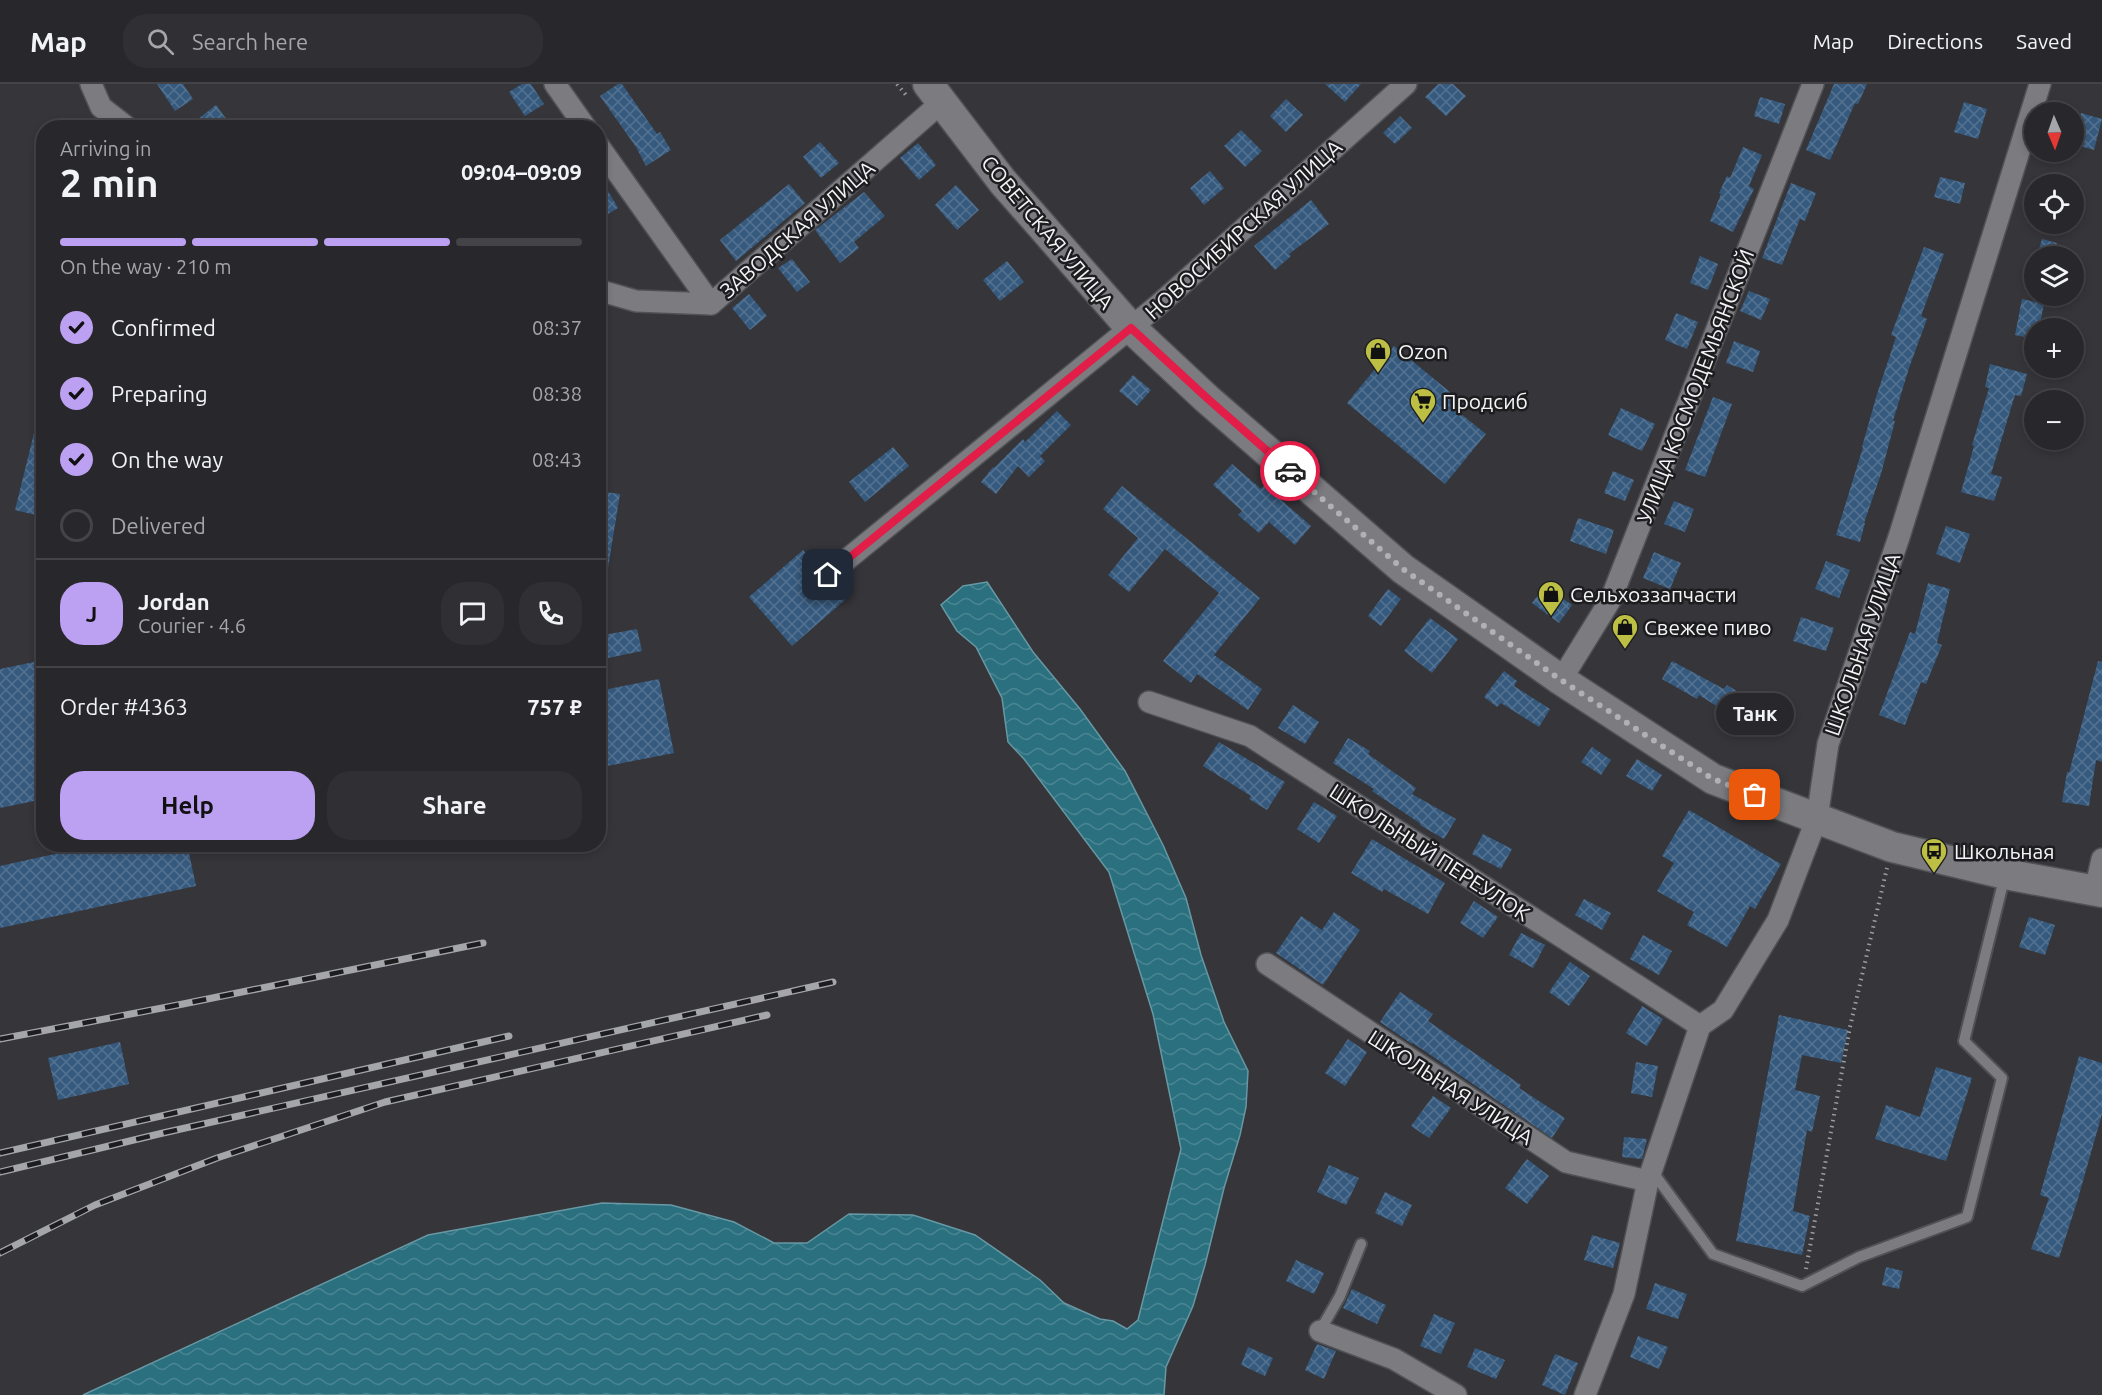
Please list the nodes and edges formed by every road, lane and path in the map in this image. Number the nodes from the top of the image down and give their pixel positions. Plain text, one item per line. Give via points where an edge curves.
1 (91, 84) edge
2 (555, 84) edge
3 (1406, 84) edge
4 (1813, 84) edge
5 (2040, 84) edge
6 (935, 93) edge
7 (117, 120) edge
8 (580, 120) edge
9 (606, 156) edge
10 (606, 292) edge
11 (711, 304) junction
12 (1131, 328) junction
13 (828, 575) dead end
14 (1561, 680) junction
15 (1149, 702) dead end
16 (1816, 818) junction
17 (1892, 847) junction
18 (2102, 859) edge
19 (2005, 874) junction
20 (2098, 891) edge
21 (1267, 964) dead end
22 (1700, 1026) junction
23 (1650, 1176) junction
24 (1361, 1244) dead end
25 (1802, 1286) junction
26 (1320, 1331) joint
27 (1456, 1395) edge
28 (1585, 1395) edge

1 - 7 street via 100,107
2 - 8 street
3 - 12 street, НОВОСИБИРСКАЯ УЛИЦА
4 - 14 street, УЛИЦА КОСМОДЕМЬЯНСКОЙ via 1611,599
5 - 16 street, ШКОЛЬНАЯ УЛИЦА via 1899,537 1828,744
6 - 11 street, ЗАВОДСКАЯ УЛИЦА
6 - 12 main road, СОВЕТСКАЯ УЛИЦА via 1003,182
9 - 11 street
10 - 11 street, ЗАВОДСКАЯ УЛИЦА via 636,301
12 - 13 street, НОВОСИБИРСКАЯ УЛИЦА
12 - 14 main road, СОВЕТСКАЯ УЛИЦА via 1403,569
14 - 16 main road, СОВЕТСКАЯ УЛИЦА via 1713,779
15 - 22 street, ШКОЛЬНЫЙ ПЕРЕУЛОК via 1250,736
16 - 17 main road, СОВЕТСКАЯ УЛИЦА
16 - 22 street, ШКОЛЬНАЯ УЛИЦА via 1778,920 1723,1010
17 - 19 main road, СОВЕТСКАЯ УЛИЦА
17 - 25 path via 1850,1027
18 - 20 street
19 - 20 main road, СОВЕТСКАЯ УЛИЦА
19 - 25 lane via 1964,1041 2002,1078 1967,1217 1859,1257
21 - 23 street, ШКОЛЬНАЯ УЛИЦА via 1566,1162
22 - 23 street
23 - 25 lane via 1713,1254
23 - 28 street via 1624,1294
24 - 26 lane via 1340,1296
26 - 27 street via 1394,1359

